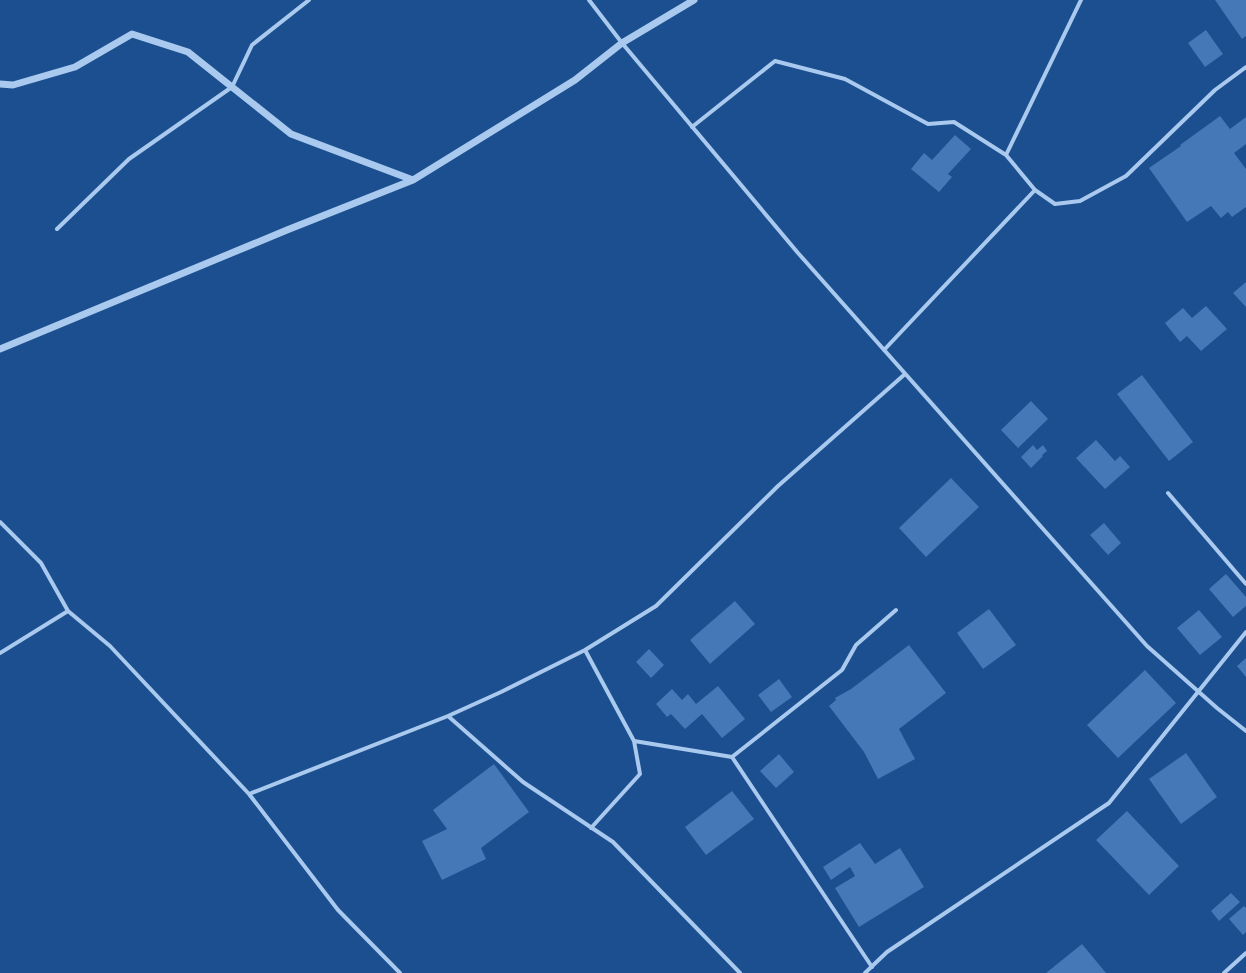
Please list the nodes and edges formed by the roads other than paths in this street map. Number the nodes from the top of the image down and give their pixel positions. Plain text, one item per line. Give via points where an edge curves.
1 (309, 0) edge
2 (589, 0) edge
3 (694, 0) edge
4 (1081, 0) edge
5 (622, 43) junction
6 (1246, 67) edge
7 (0, 84) edge
8 (232, 87) junction
9 (692, 127) junction
10 (1006, 155) junction
11 (413, 180) junction
12 (1035, 190) junction
13 (57, 229) dead end
14 (0, 349) edge
15 (884, 350) junction
16 (905, 374) junction
17 (1168, 493) dead end
18 (0, 522) edge
19 (1246, 584) edge
20 (896, 610) dead end
21 (68, 611) junction
22 (1246, 632) edge
23 (585, 650) junction
24 (0, 653) edge
25 (1199, 691) junction
26 (448, 716) junction
27 (1246, 731) edge
28 (634, 741) junction
29 (732, 757) junction
30 (249, 794) junction
31 (591, 828) junction
32 (1246, 953) edge
33 (872, 967) junction
34 (400, 973) edge
35 (740, 973) edge
36 (865, 973) edge
37 (1224, 973) edge

1 - 8 street via 252,45
2 - 5 street
3 - 5 street
4 - 10 street
5 - 9 street
5 - 11 street via 575,80
6 - 12 street via 1214,90 1126,176 1080,201 1055,204
7 - 8 street via 13,85 75,67 132,34 188,52
8 - 11 street via 290,134
8 - 13 street via 129,159
9 - 10 street via 775,62 845,79 928,124 954,122
9 - 15 street
10 - 12 street
11 - 14 street via 280,232
12 - 15 street
15 - 16 street
16 - 23 street via 778,486 656,606
16 - 25 street via 1147,646
17 - 19 street
18 - 21 street via 41,563
20 - 29 street via 856,645 842,670
21 - 24 street
21 - 30 street via 110,646
22 - 25 street
23 - 26 street
23 - 28 street
25 - 27 street
25 - 33 street via 1109,803 887,952
26 - 30 street
26 - 31 street via 523,782
28 - 29 street
28 - 31 street via 640,774
29 - 33 street
30 - 34 street via 338,910
31 - 35 street via 613,842
32 - 37 street
33 - 36 street

